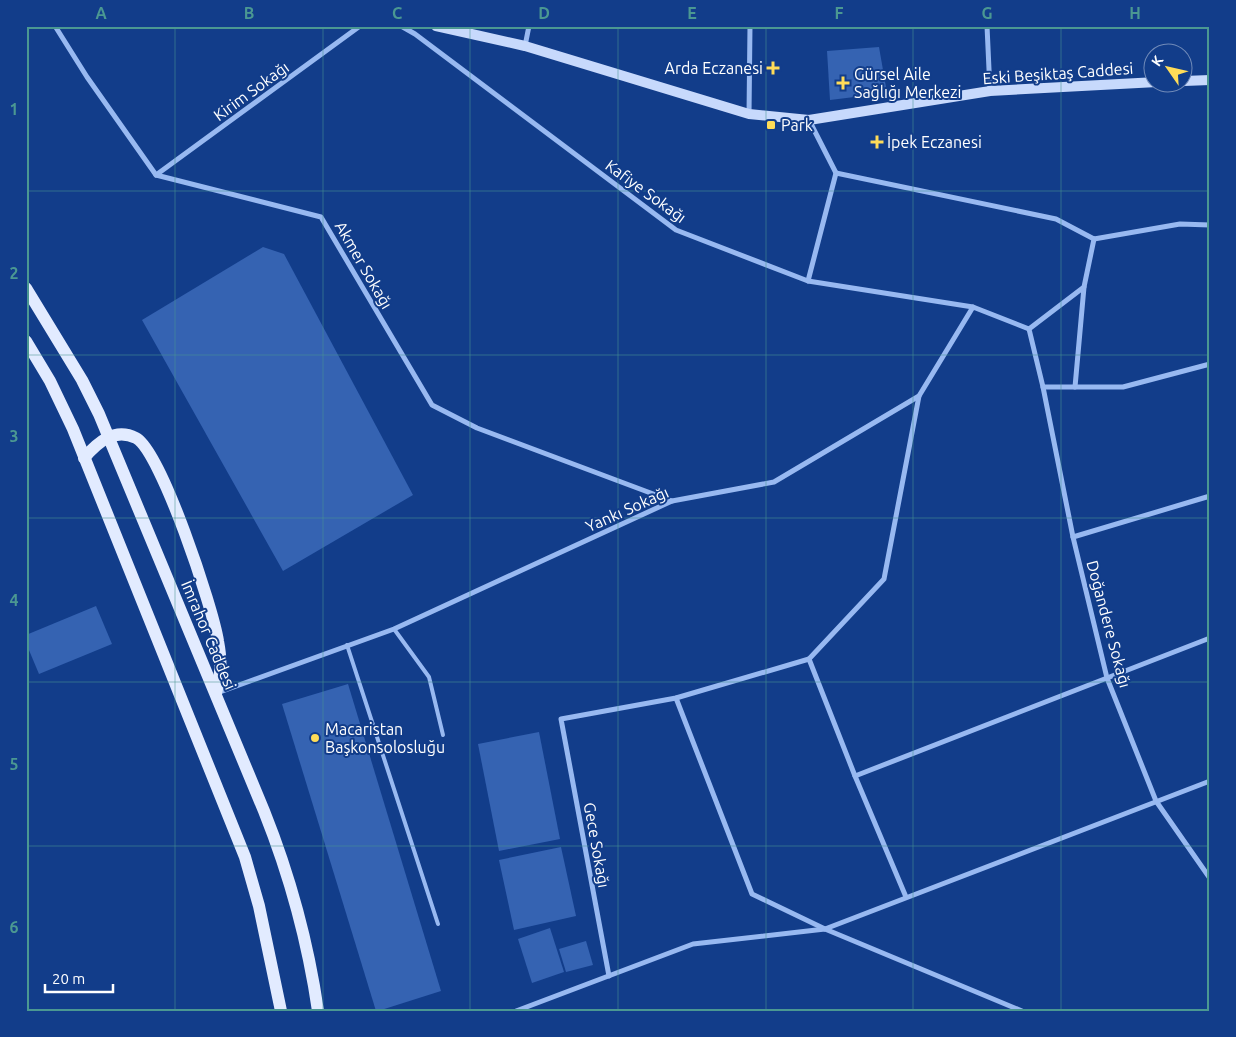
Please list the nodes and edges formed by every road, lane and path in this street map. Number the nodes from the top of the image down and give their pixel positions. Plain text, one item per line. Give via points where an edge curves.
1 (56, 26) edge
2 (360, 26) edge
3 (401, 26) edge
4 (436, 26) edge
5 (529, 26) edge
6 (750, 26) edge
7 (987, 26) edge
8 (525, 46) junction
9 (1210, 80) edge
10 (1194, 81) edge
11 (1144, 83) edge
12 (990, 91) junction
13 (749, 114) junction
14 (809, 120) junction
15 (836, 173) junction
16 (156, 175) junction
17 (1210, 225) edge
18 (1094, 239) junction
19 (808, 281) junction
20 (1084, 287) junction
21 (26, 288) edge
22 (973, 307) junction
23 (1029, 329) junction
24 (26, 341) edge
25 (1210, 364) edge
26 (1075, 387) junction
27 (1043, 388) junction
28 (919, 396) junction
29 (109, 436) junction
30 (84, 458) junction
31 (1210, 496) edge
32 (672, 501) junction
33 (1073, 537) junction
34 (394, 629) junction
35 (1210, 638) edge
36 (346, 645) junction
37 (809, 658) junction
38 (1107, 678) junction
39 (216, 694) junction
40 (676, 698) junction
41 (443, 735) dead end
42 (855, 776) junction
43 (1210, 781) edge
44 (1156, 801) junction
45 (1210, 878) edge
46 (906, 897) junction
47 (438, 924) dead end
48 (825, 928) junction
49 (608, 976) junction
50 (281, 1011) edge
51 (318, 1011) edge
52 (516, 1011) edge
53 (1022, 1011) edge

1 - 16 street via 87,77
2 - 16 street, Kirim Sokağı
3 - 19 street, Kafiye Sokağı via 676,230
4 - 8 street, Eski Beşiktaş Caddesi
5 - 8 street
6 - 13 street
7 - 12 street
8 - 13 street, Eski Beşiktaş Caddesi
9 - 10 street
11 - 12 street, Eski Beşiktaş Caddesi
12 - 14 street, Eski Beşiktaş Caddesi
13 - 14 street, Eski Beşiktaş Caddesi
14 - 15 street
15 - 18 street via 1056,219
15 - 19 street
16 - 32 street, Akmer Sokağı via 321,216 432,405 476,428
17 - 18 street via 1180,224
18 - 20 street
19 - 22 street, Kafiye Sokağı
20 - 23 street
20 - 26 street
21 - 29 main road, İmrahor Caddesi via 82,380
22 - 23 street
22 - 28 street, Yankı Sokağı
23 - 27 street, Doğandere Sokağı
24 - 30 main road via 50,381
25 - 26 street via 1122,387
26 - 27 street
27 - 33 street, Doğandere Sokağı
28 - 32 street, Yankı Sokağı via 774,482
28 - 37 street via 884,579
29 - 30 main road
29 - 39 main road, İmrahor Caddesi
29 - 39 main road via 128,436 143,443 174,506 206,595 218,640 222,669
30 - 50 main road via 245,857
31 - 33 street
32 - 34 street, Yankı Sokağı
33 - 38 street, Doğandere Sokağı
34 - 36 street, Yankı Sokağı
34 - 41 lane via 429,677
35 - 38 street
36 - 39 street, Yankı Sokağı
36 - 47 lane
37 - 40 street
37 - 42 street
38 - 42 street
38 - 44 street, Doğandere Sokağı
39 - 51 main road, İmrahor Caddesi via 280,852 294,895
40 - 48 street via 752,894
40 - 49 street, Gece Sokağı via 561,719
42 - 46 street
43 - 44 street
44 - 45 street, Doğandere Sokağı
44 - 46 street
46 - 48 street
48 - 49 street via 693,944
48 - 53 street
49 - 52 street

